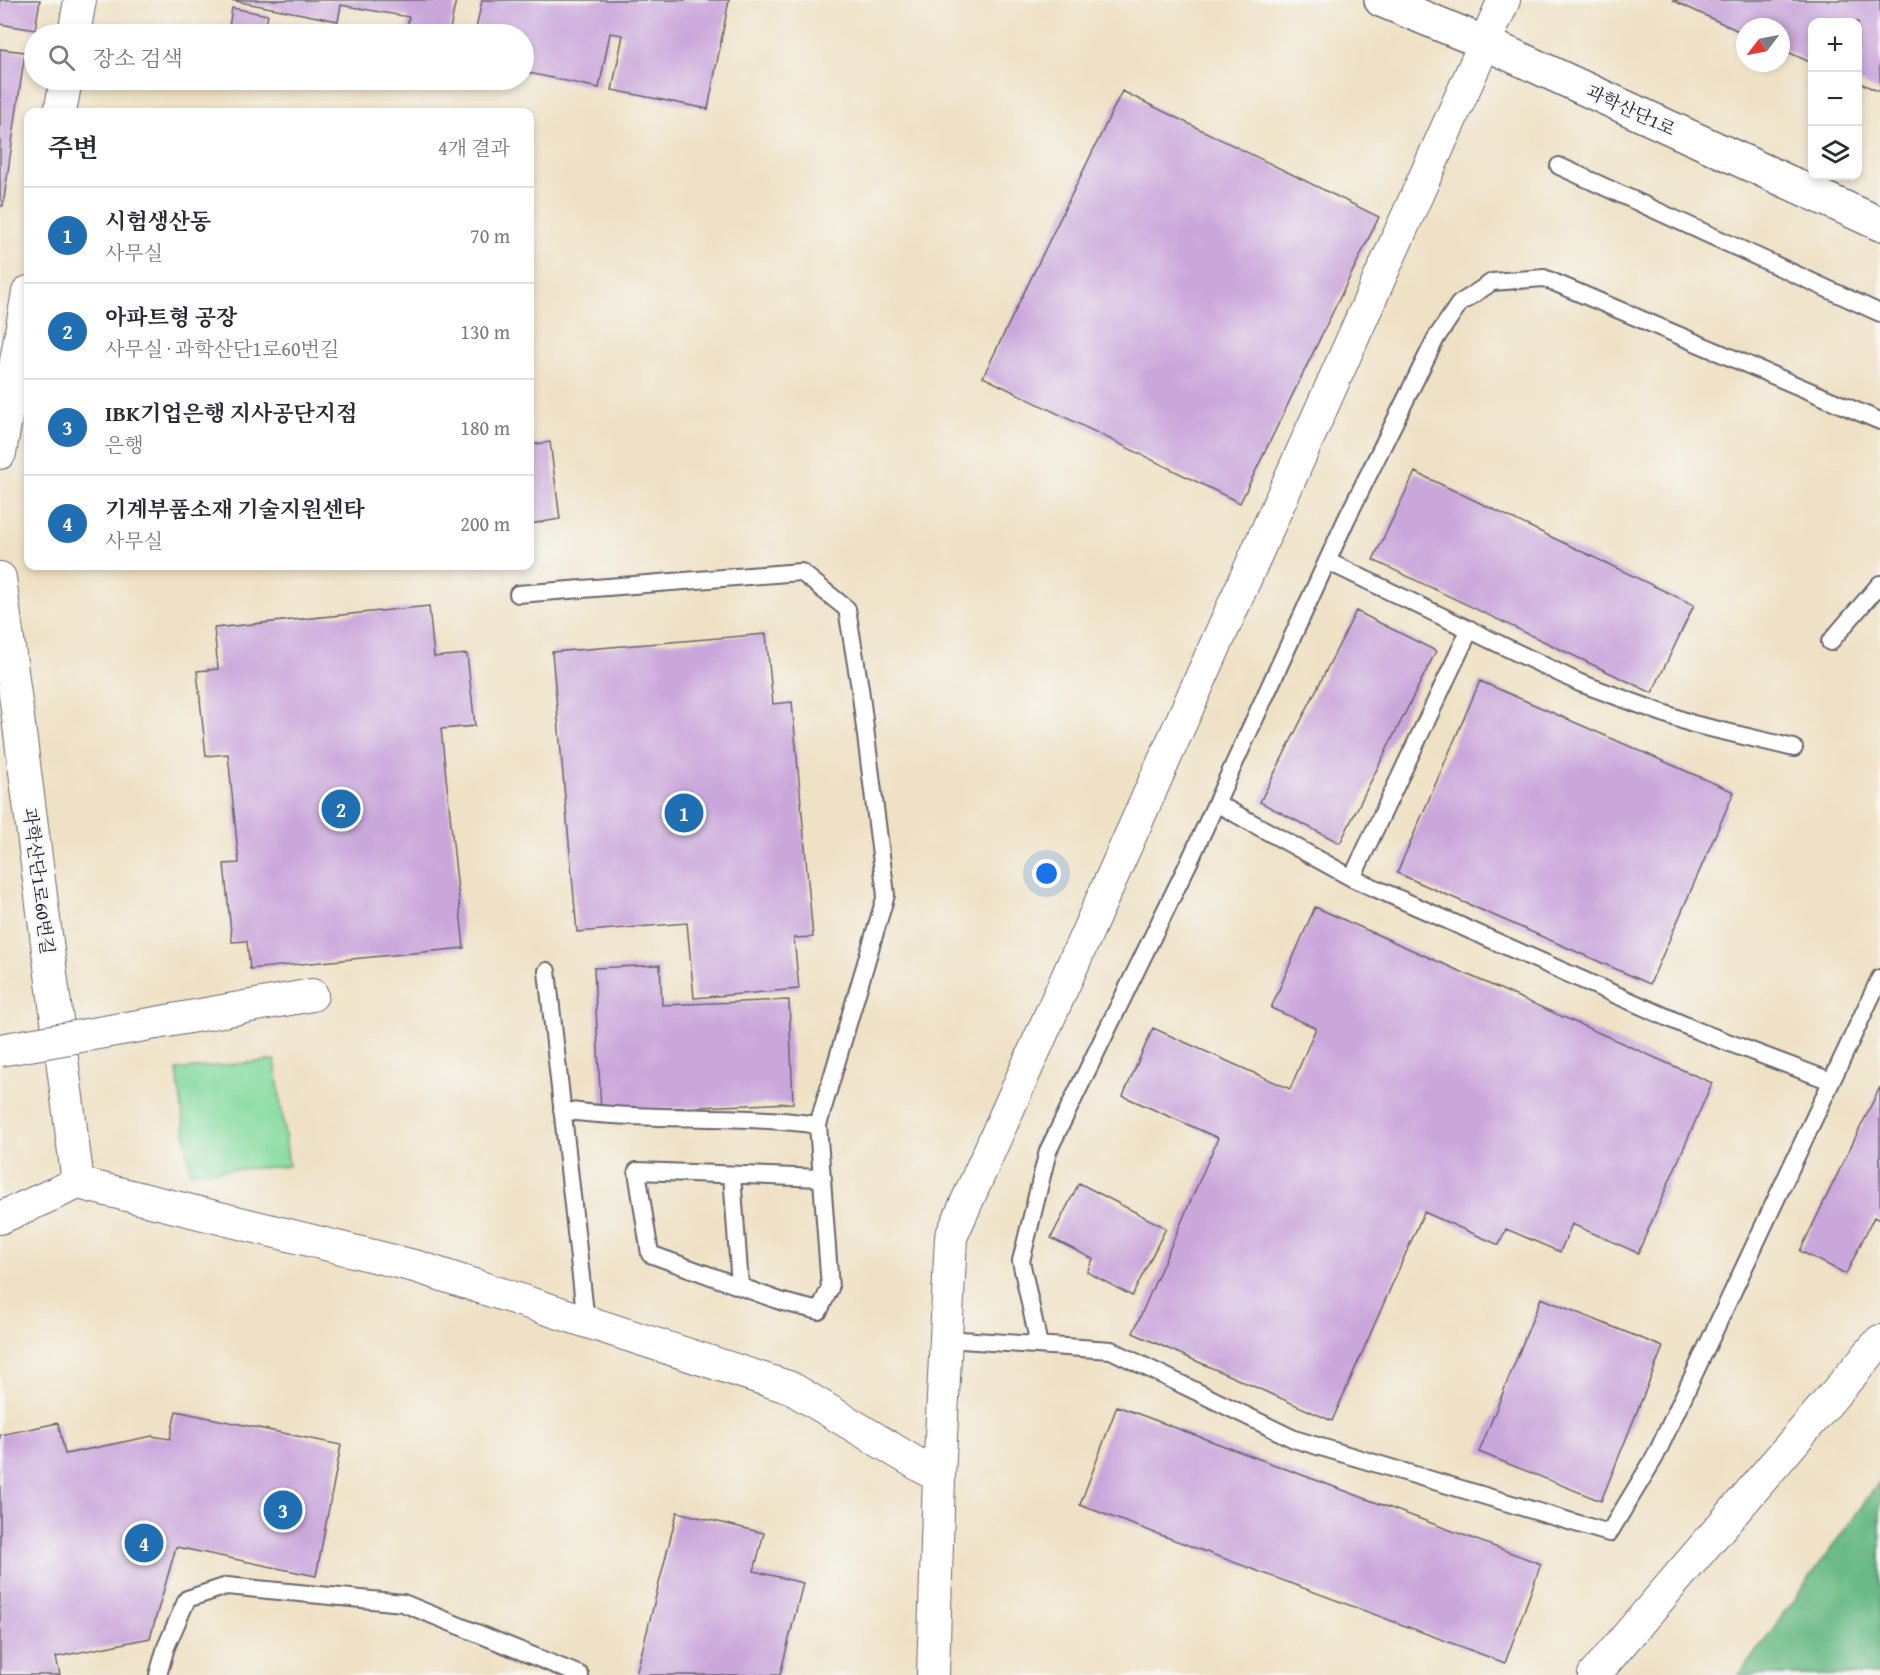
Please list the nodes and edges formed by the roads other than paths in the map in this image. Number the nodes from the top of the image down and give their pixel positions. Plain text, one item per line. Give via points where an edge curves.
1 (80, 0) edge
2 (1381, 0) edge
3 (1504, 0) edge
4 (76, 24) edge
5 (1485, 44) junction
6 (64, 90) edge
7 (61, 108) edge
8 (1559, 166) dead end
9 (1880, 224) edge
10 (1880, 313) edge
11 (24, 315) edge
12 (1880, 421) edge
13 (0, 453) edge
14 (1327, 561) junction
15 (0, 578) edge
16 (1880, 584) edge
17 (518, 594) dead end
18 (1470, 629) junction
19 (1830, 642) dead end
20 (1794, 748) dead end
21 (1216, 802) junction
22 (1352, 878) junction
23 (547, 971) dead end
24 (1880, 978) edge
25 (312, 995) dead end
26 (0, 1050) edge
27 (1831, 1082) junction
28 (562, 1110) junction
29 (818, 1125) junction
30 (732, 1175) junction
31 (823, 1178) junction
32 (78, 1183) junction
33 (0, 1218) edge
34 (740, 1286) junction
35 (586, 1322) junction
36 (946, 1339) junction
37 (1880, 1341) edge
38 (1040, 1345) junction
39 (939, 1477) junction
40 (158, 1675) edge
41 (580, 1675) edge
42 (933, 1675) edge
43 (1594, 1675) edge

1 - 4 street
2 - 5 main road, 과학산단1로
3 - 5 street
5 - 9 main road, 과학산단1로
5 - 36 street via 951,1237
6 - 7 street
8 - 10 lane
11 - 13 street
12 - 14 lane via 1544,278 1492,282 1459,304 1436,338
14 - 18 lane
14 - 21 lane
15 - 32 street, 과학산단1로60번길
16 - 19 lane
17 - 29 lane via 801,572 847,609 886,895
18 - 20 lane via 1580,683 1692,724
18 - 22 lane
21 - 22 lane
21 - 38 lane via 1048,1151 1021,1261
22 - 27 lane via 1698,1031
23 - 28 lane
24 - 27 lane
25 - 26 street, bridge
27 - 38 lane via 1655,1457 1610,1533 1294,1438 1110,1350
28 - 29 lane via 610,1116 771,1119
28 - 35 lane
29 - 31 lane
30 - 31 lane
30 - 34 lane
30 - 34 lane via 637,1171 650,1254
31 - 34 lane via 830,1288 819,1311
32 - 33 street
32 - 35 street via 418,1267
35 - 39 street via 791,1388
36 - 38 lane
36 - 39 street
37 - 43 street
39 - 42 street
40 - 41 lane via 187,1599 227,1586 403,1603

